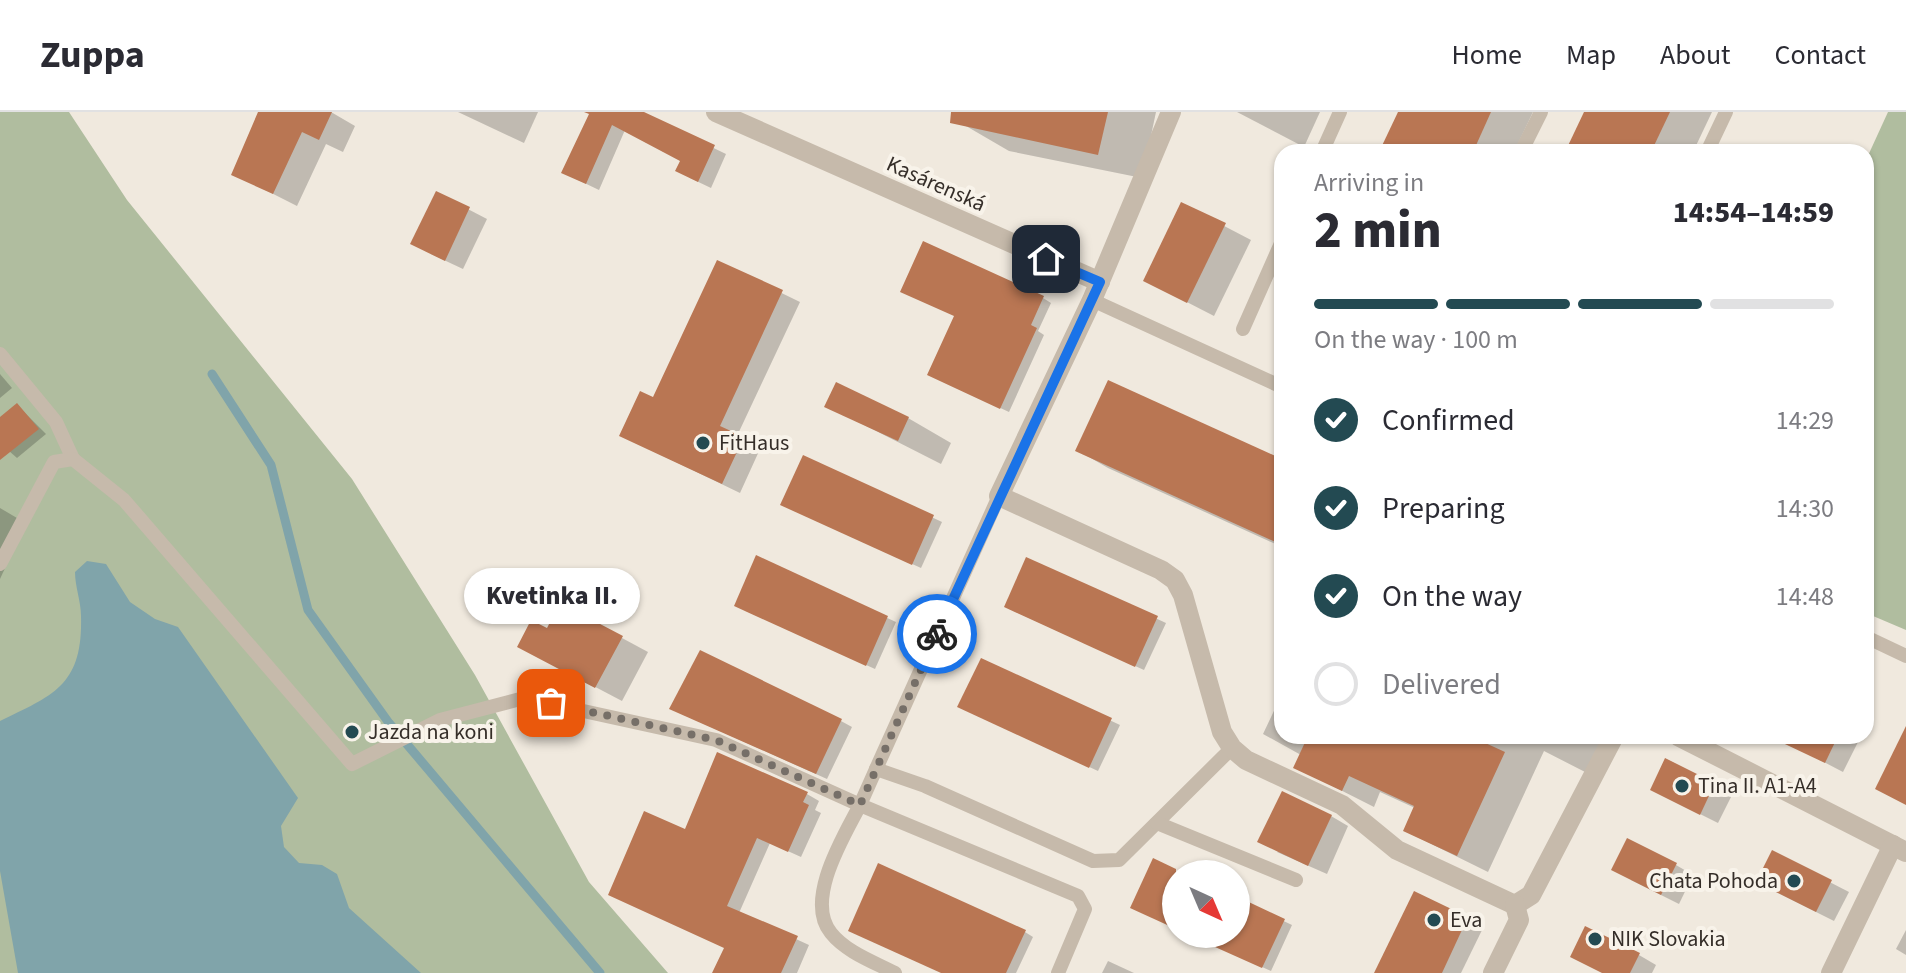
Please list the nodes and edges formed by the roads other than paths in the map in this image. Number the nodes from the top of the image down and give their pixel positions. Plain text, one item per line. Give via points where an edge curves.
1 (716, 112) edge
2 (1171, 112) edge
3 (1340, 112) edge
4 (1541, 112) edge
5 (1726, 112) edge
6 (1326, 144) edge
7 (1525, 144) edge
8 (1711, 144) edge
9 (1274, 259) edge
10 (1096, 291) junction
11 (1243, 329) dead end
12 (0, 354) edge
13 (1274, 383) edge
14 (73, 459) junction
15 (999, 496) junction
16 (0, 564) edge
17 (1874, 641) edge
18 (1906, 656) edge
19 (1610, 744) edge
20 (1694, 744) edge
21 (1232, 748) junction
22 (876, 769) junction
23 (860, 805) junction
24 (1157, 823) junction
25 (1899, 848) edge
26 (1296, 880) dead end
27 (1515, 905) junction
28 (895, 973) edge
29 (1058, 973) edge
30 (1493, 973) edge
31 (1831, 973) edge

1 - 10 street, Kasárenská
2 - 10 street
3 - 6 lane
4 - 7 lane
5 - 8 lane
9 - 11 lane
10 - 13 lane
10 - 15 street
12 - 14 lane via 56,422
14 - 16 lane via 54,462
14 - 23 lane via 124,500 352,764 440,720 524,698 716,740
15 - 21 street via 1175,580 1222,732
15 - 22 lane
17 - 18 lane
19 - 27 street via 1531,895
20 - 25 street
21 - 24 lane
21 - 27 street via 1246,760 1342,805 1397,850
22 - 23 lane
22 - 24 lane via 1093,861 1119,860
23 - 28 lane via 829,866 822,911 830,933
23 - 29 lane via 1078,896 1085,909
24 - 26 lane
25 - 31 street
27 - 30 street via 1519,920

